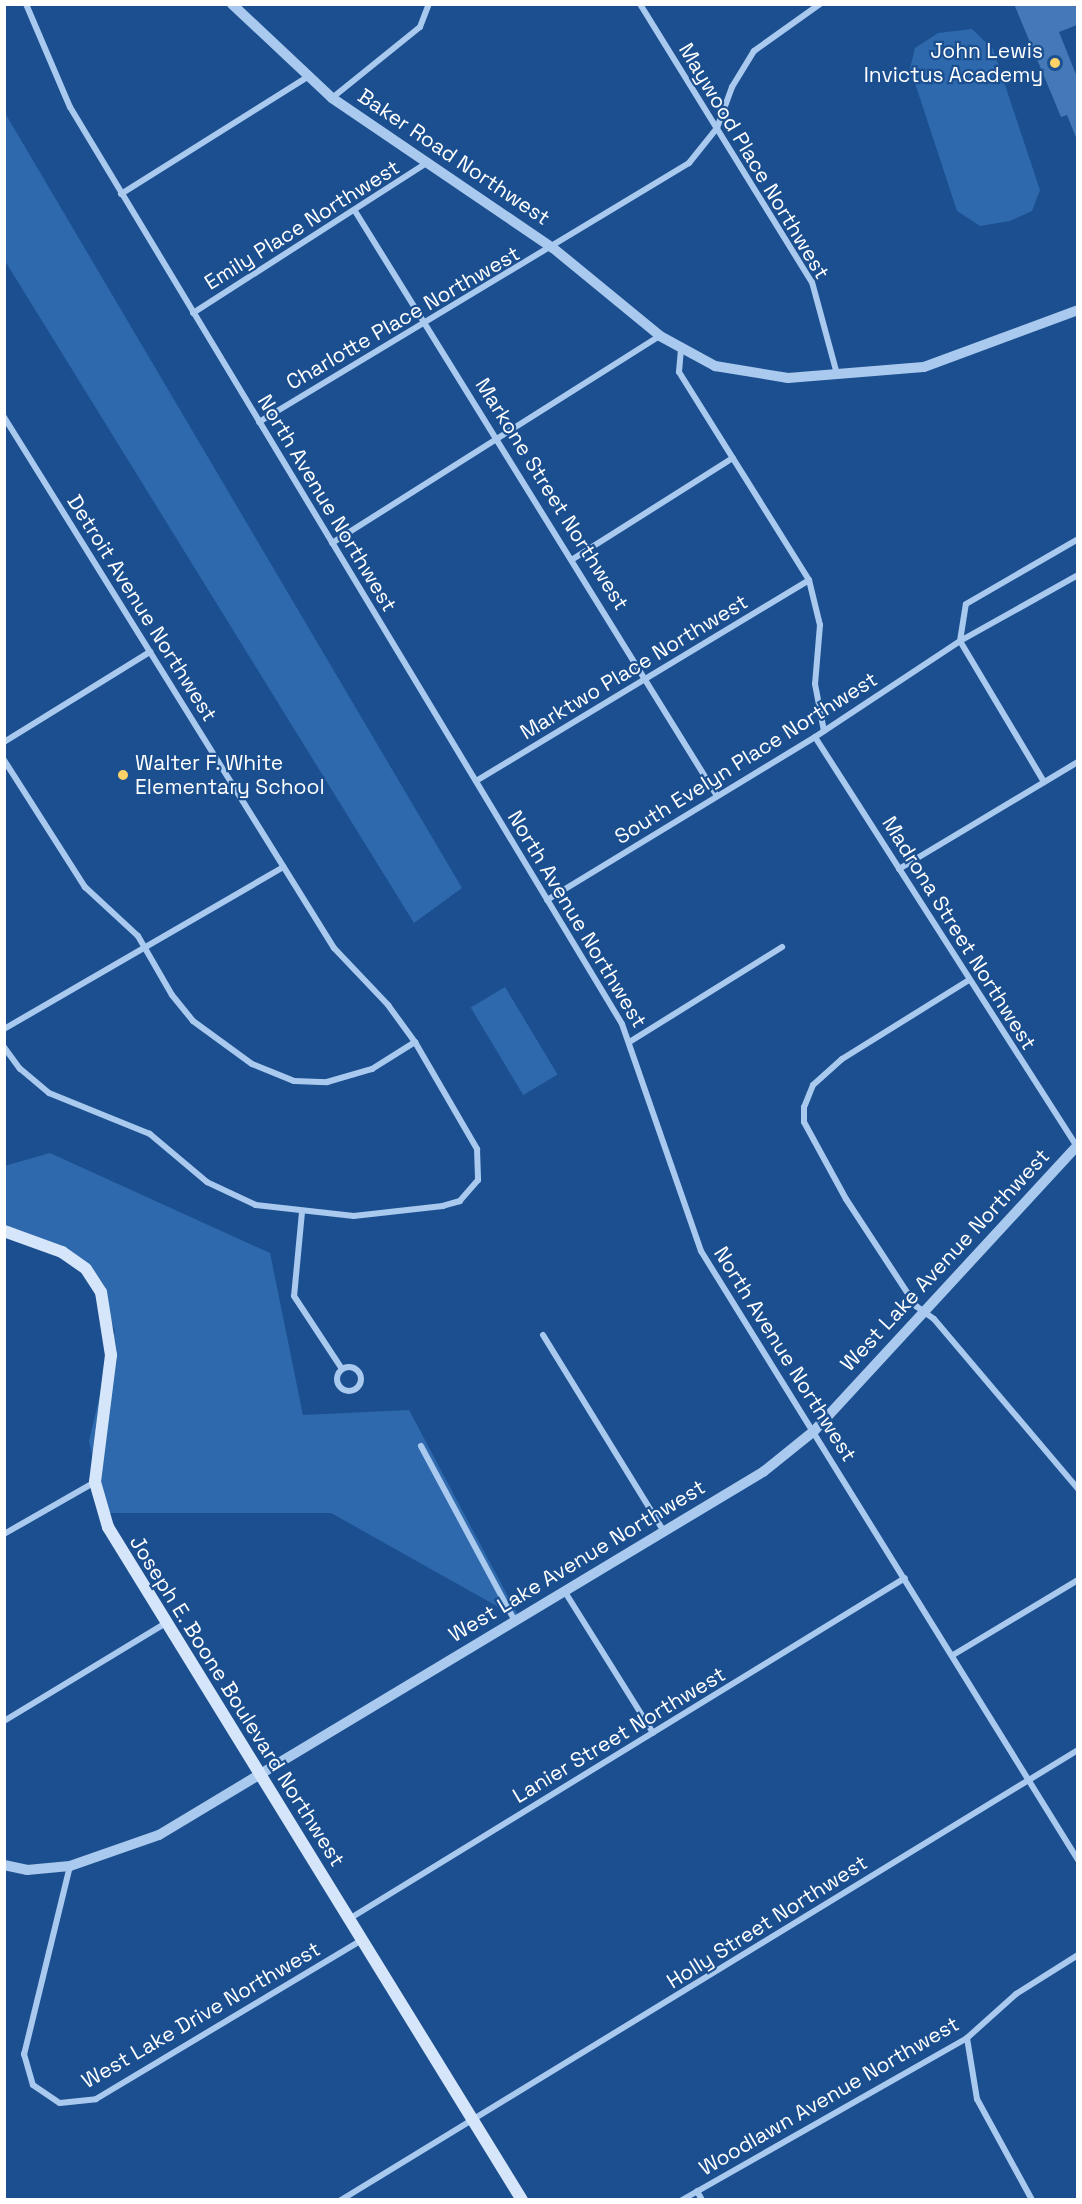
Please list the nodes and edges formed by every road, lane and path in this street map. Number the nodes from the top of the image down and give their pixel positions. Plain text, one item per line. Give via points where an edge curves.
1 (26, 4) edge
2 (232, 4) edge
3 (429, 4) edge
4 (640, 4) edge
5 (820, 4) edge
6 (306, 78) junction
7 (332, 98) junction
8 (717, 128) junction
9 (427, 163) junction
10 (121, 194) junction
11 (355, 211) junction
12 (553, 248) junction
13 (1077, 310) edge
14 (193, 313) junction
15 (424, 321) junction
16 (660, 336) junction
17 (681, 350) junction
18 (837, 374) junction
19 (4, 417) edge
20 (259, 422) junction
21 (498, 440) junction
22 (733, 458) junction
23 (1077, 539) edge
24 (332, 543) junction
25 (573, 559) junction
26 (1077, 575) edge
27 (809, 580) junction
28 (960, 641) junction
29 (150, 652) junction
30 (647, 678) junction
31 (824, 731) junction
32 (815, 737) junction
33 (4, 742) edge
34 (4, 760) edge
35 (1077, 762) edge
36 (476, 782) junction
37 (1044, 782) junction
38 (717, 796) junction
39 (284, 867) junction
40 (899, 869) junction
41 (547, 900) junction
42 (782, 947) dead end
43 (146, 949) junction
44 (969, 980) junction
45 (4, 1029) edge
46 (631, 1041) junction
47 (414, 1042) junction
48 (4, 1047) edge
49 (1077, 1146) edge
50 (302, 1212) junction
51 (4, 1230) edge
52 (923, 1312) junction
53 (543, 1335) dead end
54 (342, 1370) junction
55 (814, 1431) junction
56 (422, 1446) dead end
57 (95, 1482) junction
58 (1077, 1489) edge
59 (664, 1532) junction
60 (4, 1534) edge
61 (905, 1578) junction
62 (1077, 1580) edge
63 (565, 1592) junction
64 (515, 1621) junction
65 (166, 1623) junction
66 (953, 1655) junction
67 (4, 1721) edge
68 (653, 1733) junction
69 (1077, 1750) edge
70 (259, 1775) junction
71 (1029, 1779) junction
72 (1077, 1860) edge
73 (4, 1865) edge
74 (70, 1866) junction
75 (349, 1919) junction
76 (362, 1940) junction
77 (1077, 1955) edge
78 (967, 2038) junction
79 (473, 2121) junction
80 (697, 2191) junction
81 (341, 2199) edge
82 (522, 2199) edge
83 (682, 2199) edge
84 (702, 2199) edge
85 (1032, 2199) edge

1 - 10 street, North Avenue Northwest via 54,77
2 - 6 street, Baker Road Northwest
3 - 7 street via 420,27
4 - 8 street, Maywood Place Northwest
5 - 8 street, Charlotte Place Northwest via 754,51 732,87
6 - 7 street, Baker Road Northwest
6 - 10 street
7 - 9 street, Baker Road Northwest
8 - 12 street, Charlotte Place Northwest via 689,163
8 - 18 street, Maywood Place Northwest via 812,282
9 - 11 street, Emily Place Northwest
9 - 12 street, Baker Road Northwest
10 - 14 street, North Avenue Northwest
11 - 14 street, Emily Place Northwest
11 - 15 street, Markone Street Northwest
12 - 15 street, Charlotte Place Northwest
12 - 16 street, Baker Road Northwest
13 - 18 street, Baker Road Northwest via 941,364
14 - 20 street, North Avenue Northwest
15 - 20 street, Charlotte Place Northwest
15 - 21 street, Markone Street Northwest
16 - 17 street, Baker Road Northwest
16 - 21 street
17 - 18 street, Baker Road Northwest via 753,375
17 - 22 street via 679,372
19 - 29 street, Detroit Avenue Northwest
20 - 24 street, North Avenue Northwest
21 - 24 street
21 - 25 street, Markone Street Northwest
22 - 25 street
22 - 27 street
23 - 28 street via 966,604
24 - 36 street, North Avenue Northwest
25 - 30 street, Markone Street Northwest
26 - 28 street, South Evelyn Place Northwest
27 - 30 street, Marktwo Place Northwest
27 - 31 street via 820,625 815,684
28 - 31 street, South Evelyn Place Northwest
28 - 37 street
29 - 33 street
29 - 39 street, Detroit Avenue Northwest
30 - 36 street, Marktwo Place Northwest
30 - 38 street, Markone Street Northwest
31 - 32 street, South Evelyn Place Northwest
32 - 38 street, South Evelyn Place Northwest
32 - 40 street, Madrona Street Northwest
34 - 43 street via 85,887 128,924
35 - 37 street
36 - 41 street, North Avenue Northwest
37 - 40 street
38 - 41 street, South Evelyn Place Northwest
39 - 43 street
39 - 47 street, Detroit Avenue Northwest via 334,948 388,1005
40 - 44 street, Madrona Street Northwest
41 - 46 street, North Avenue Northwest
42 - 46 street
43 - 45 street
43 - 47 street via 172,995 193,1021 252,1064 278,1076 310,1083 345,1079
44 - 49 street, Madrona Street Northwest
44 - 52 street via 842,1059 813,1084 804,1107 809,1136
46 - 55 street, North Avenue Northwest via 701,1251
47 - 50 street, Detroit Avenue Northwest via 477,1149 480,1169 473,1188 460,1201 443,1206 354,1216
48 - 50 street, Detroit Avenue Northwest via 20,1069 42,1088 150,1134 230,1196
49 - 52 street, West Lake Avenue Northwest
50 - 54 street via 294,1296
51 - 57 main road, Joseph E. Boone Boulevard Northwest via 69,1256 86,1269 101,1292 111,1355
52 - 55 street, West Lake Avenue Northwest
52 - 58 street
53 - 59 street
54 - 54 street via 339,1387 357,1389 359,1372
55 - 59 street, West Lake Avenue Northwest via 764,1472
55 - 61 street, North Avenue Northwest
56 - 64 street
57 - 60 street
57 - 65 main road, Joseph E. Boone Boulevard Northwest via 108,1527
59 - 63 street, West Lake Avenue Northwest
61 - 66 street, North Avenue Northwest
61 - 68 street, Lanier Street Northwest
62 - 66 street
63 - 64 street, West Lake Avenue Northwest
63 - 68 street
64 - 70 street, West Lake Avenue Northwest
65 - 67 street
65 - 70 main road, Joseph E. Boone Boulevard Northwest
66 - 71 street, North Avenue Northwest
68 - 75 street, Lanier Street Northwest
69 - 71 street, Holly Street Northwest
70 - 74 street, West Lake Avenue Northwest via 159,1835
70 - 75 main road, Joseph E. Boone Boulevard Northwest
71 - 72 street, North Avenue Northwest
71 - 79 street, Holly Street Northwest
73 - 74 street, West Lake Avenue Northwest via 27,1869
74 - 76 street, West Lake Drive Northwest via 24,2054 33,2085 60,2103 96,2099
75 - 76 main road, Joseph E. Boone Boulevard Northwest
76 - 79 main road, Joseph E. Boone Boulevard Northwest
77 - 78 street, Woodlawn Avenue Northwest via 1016,1994
78 - 80 street, Woodlawn Avenue Northwest
78 - 85 street via 978,2099
79 - 81 street, Holly Street Northwest
79 - 82 main road, Joseph E. Boone Boulevard Northwest
80 - 83 street, Woodlawn Avenue Northwest
80 - 84 street

